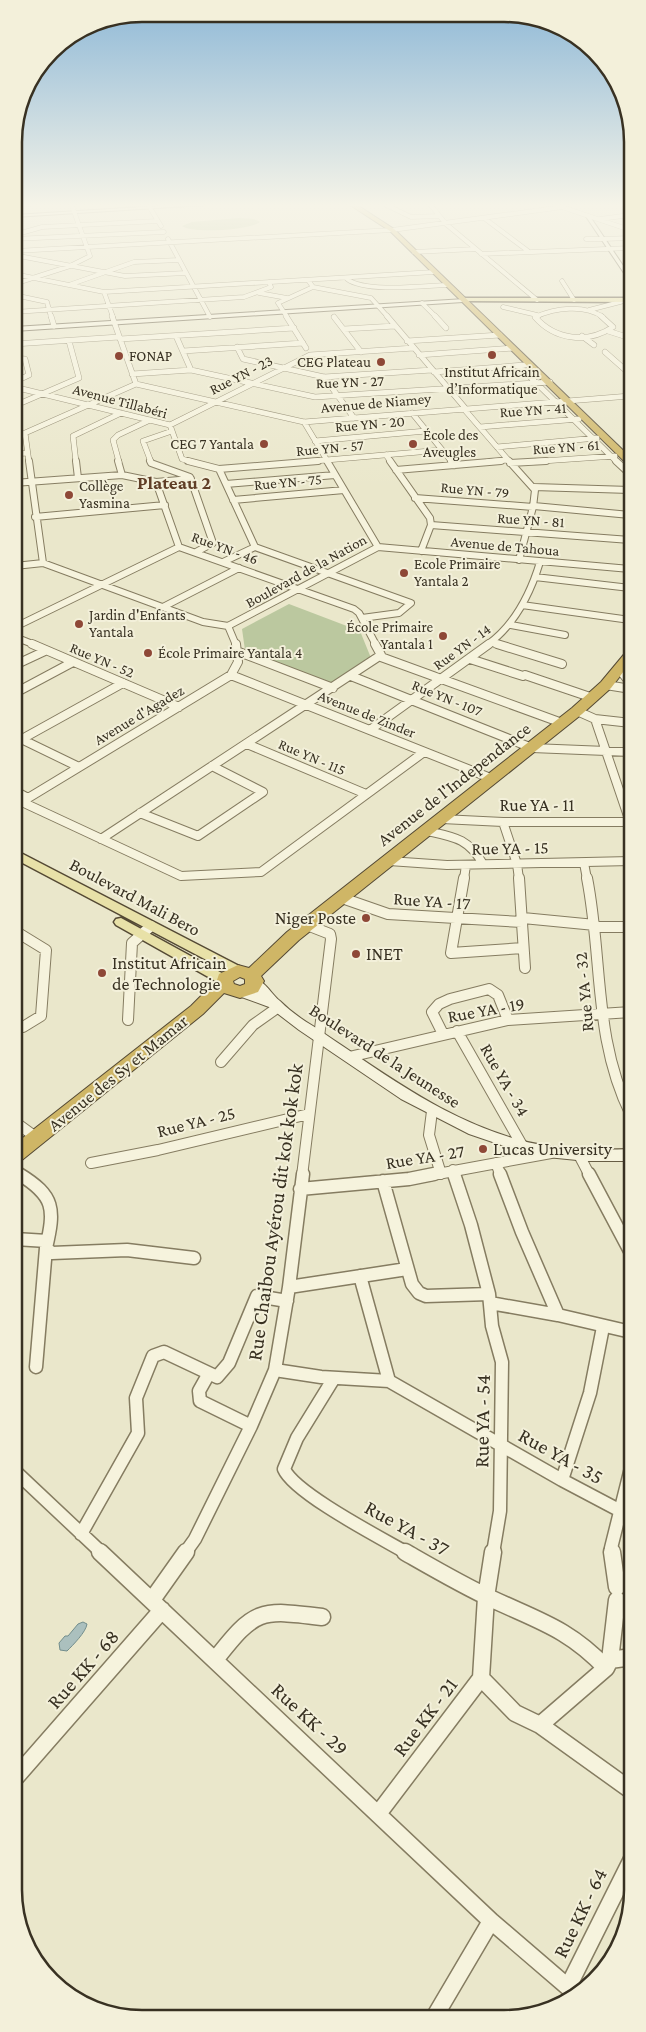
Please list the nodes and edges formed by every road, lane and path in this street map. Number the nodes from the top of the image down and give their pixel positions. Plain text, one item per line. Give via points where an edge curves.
1 (27, 298) edge
2 (106, 298) edge
3 (232, 298) edge
4 (287, 298) edge
5 (371, 298) edge
6 (461, 298) edge
7 (534, 298) edge
8 (33, 299) junction
9 (200, 300) junction
10 (463, 300) junction
11 (537, 300) junction
12 (574, 300) joint
13 (624, 300) edge
14 (624, 301) edge
15 (422, 303) junction
16 (23, 304) edge
17 (108, 306) junction
18 (377, 306) junction
19 (503, 307) dead end
20 (50, 310) junction
21 (589, 310) junction
22 (23, 312) edge
23 (284, 312) junction
24 (537, 315) junction
25 (210, 317) junction
26 (334, 317) dead end
27 (115, 323) junction
28 (54, 326) junction
29 (395, 326) junction
30 (23, 328) edge
31 (294, 328) junction
32 (446, 328) dead end
33 (344, 329) junction
34 (608, 331) junction
35 (500, 335) junction
36 (176, 336) junction
37 (582, 336) junction
38 (624, 336) edge
39 (120, 338) junction
40 (69, 341) junction
41 (407, 341) junction
42 (303, 343) junction
43 (23, 344) edge
44 (594, 345) dead end
45 (237, 347) junction
46 (414, 348) junction
47 (514, 348) junction
48 (183, 351) junction
49 (361, 352) junction
50 (605, 352) dead end
51 (310, 355) junction
52 (419, 355) junction
53 (23, 359) edge
54 (532, 365) junction
55 (519, 366) junction
56 (283, 368) junction
57 (624, 369) edge
58 (191, 370) junction
59 (433, 371) junction
60 (132, 374) junction
61 (23, 377) edge
62 (324, 377) junction
63 (550, 382) junction
64 (537, 383) junction
65 (136, 384) junction
66 (251, 384) junction
67 (23, 389) edge
68 (449, 389) junction
69 (43, 394) junction
70 (339, 396) junction
71 (624, 397) edge
72 (569, 401) junction
73 (23, 402) edge
74 (216, 402) junction
75 (556, 402) junction
76 (87, 405) junction
77 (465, 409) junction
78 (121, 413) junction
79 (412, 413) junction
80 (354, 418) junction
81 (587, 419) junction
82 (150, 420) junction
83 (574, 420) junction
84 (304, 422) junction
85 (480, 427) junction
86 (171, 428) junction
87 (426, 431) junction
88 (25, 433) joint
89 (605, 437) junction
90 (594, 438) junction
91 (315, 441) junction
92 (497, 447) junction
93 (442, 450) junction
94 (23, 453) edge
95 (27, 453) junction
96 (624, 455) edge
97 (386, 456) junction
98 (612, 456) junction
99 (624, 458) edge
100 (327, 460) junction
101 (509, 462) junction
102 (455, 465) junction
103 (624, 468) edge
104 (220, 469) junction
105 (396, 470) junction
106 (122, 475) junction
107 (334, 475) junction
108 (78, 478) junction
109 (191, 479) junction
110 (23, 482) edge
111 (30, 482) junction
112 (156, 482) junction
113 (226, 484) junction
114 (534, 487) junction
115 (344, 490) junction
116 (624, 490) edge
117 (415, 498) junction
118 (233, 500) junction
119 (165, 505) junction
120 (533, 507) junction
121 (624, 514) edge
122 (35, 517) junction
123 (430, 525) junction
124 (526, 532) junction
125 (624, 540) edge
126 (179, 547) junction
127 (255, 547) junction
128 (378, 547) junction
129 (421, 550) junction
130 (196, 552) junction
131 (519, 560) junction
132 (223, 562) junction
133 (540, 562) junction
134 (43, 563) junction
135 (23, 565) edge
136 (239, 568) junction
137 (624, 569) edge
138 (329, 574) junction
139 (535, 577) junction
140 (102, 585) junction
141 (624, 587) edge
142 (299, 590) junction
143 (522, 605) junction
144 (163, 607) junction
145 (362, 618) junction
146 (624, 619) edge
147 (23, 623) edge
148 (511, 625) junction
149 (228, 626) junction
150 (565, 634) dead end
151 (23, 641) edge
152 (493, 643) junction
153 (45, 651) junction
154 (240, 652) junction
155 (381, 656) junction
156 (470, 659) junction
157 (23, 661) edge
158 (73, 662) junction
159 (562, 664) dead end
160 (624, 673) edge
161 (231, 675) junction
162 (351, 676) junction
163 (442, 679) junction
164 (123, 683) junction
165 (606, 685) junction
166 (332, 688) junction
167 (624, 688) edge
168 (23, 689) edge
169 (593, 698) junction
170 (413, 700) junction
171 (307, 704) junction
172 (179, 707) junction
173 (577, 711) junction
174 (595, 719) junction
175 (624, 722) edge
176 (562, 723) junction
177 (370, 730) junction
178 (23, 734) edge
179 (23, 740) edge
180 (246, 744) junction
181 (532, 748) junction
182 (606, 751) junction
183 (424, 752) junction
184 (624, 752) edge
185 (212, 766) junction
186 (79, 767) junction
187 (493, 779) junction
188 (620, 790) junction
189 (624, 790) edge
190 (366, 794) junction
191 (22, 802) edge
192 (624, 802) edge
193 (140, 813) junction
194 (442, 819) junction
195 (503, 822) junction
196 (624, 823) edge
197 (427, 830) junction
198 (101, 839) junction
199 (23, 858) edge
200 (389, 861) junction
201 (624, 861) edge
202 (584, 863) junction
203 (483, 864) junction
204 (517, 864) junction
205 (466, 865) junction
206 (23, 868) edge
207 (342, 898) junction
208 (458, 919) junction
209 (523, 920) junction
210 (307, 925) junction
211 (595, 926) junction
212 (624, 927) edge
213 (146, 930) junction
214 (23, 938) edge
215 (523, 948) junction
216 (524, 968) dead end
217 (239, 981) junction
218 (274, 1005) junction
219 (624, 1012) edge
220 (600, 1014) junction
221 (128, 1020) dead end
222 (508, 1020) junction
223 (22, 1024) edge
224 (457, 1031) junction
225 (444, 1034) junction
226 (319, 1037) junction
227 (349, 1057) junction
228 (221, 1062) dead end
229 (623, 1094) edge
230 (432, 1111) junction
231 (309, 1114) junction
232 (22, 1127) edge
233 (37, 1138) junction
234 (523, 1147) junction
235 (22, 1149) edge
236 (555, 1152) junction
237 (578, 1155) junction
238 (623, 1155) edge
239 (91, 1163) dead end
240 (496, 1163) junction
241 (447, 1172) junction
242 (22, 1177) edge
243 (383, 1182) junction
244 (300, 1189) junction
245 (623, 1239) edge
246 (22, 1240) edge
247 (47, 1245) junction
248 (194, 1258) dead end
249 (407, 1270) junction
250 (360, 1276) junction
251 (289, 1287) junction
252 (489, 1299) junction
253 (287, 1301) junction
254 (558, 1315) junction
255 (603, 1327) junction
256 (623, 1331) edge
257 (36, 1367) dead end
258 (275, 1370) junction
259 (208, 1375) junction
260 (334, 1378) junction
261 (389, 1381) junction
262 (251, 1426) junction
263 (502, 1445) junction
264 (22, 1478) edge
265 (562, 1480) junction
266 (623, 1513) edge
267 (623, 1520) edge
268 (81, 1534) junction
269 (486, 1597) junction
270 (157, 1605) junction
271 (322, 1617) dead end
272 (215, 1660) junction
273 (623, 1660) edge
274 (608, 1664) junction
275 (481, 1678) junction
276 (540, 1725) junction
277 (22, 1770) edge
278 (623, 1785) edge
279 (378, 1814) junction
280 (623, 1879) edge
281 (491, 1921) junction
282 (574, 1986) edge
283 (570, 1989) edge
284 (439, 2010) edge

1 - 8 street
2 - 17 street
3 - 9 street
4 - 23 street via 278,303
5 - 18 street
6 - 10 highway
7 - 11 street
8 - 16 street
8 - 20 street via 47,302
9 - 17 street
9 - 25 street
10 - 11 main road
10 - 15 street
10 - 35 highway
11 - 12 main road
12 - 13 main road
14 - 21 street
15 - 18 street
15 - 32 street
17 - 20 street
17 - 27 street
18 - 23 street
18 - 29 street
19 - 24 street
20 - 22 street
20 - 28 street
21 - 24 street via 564,308
21 - 34 street via 597,312 614,326
23 - 25 street
23 - 31 street
24 - 37 street via 536,319 553,336
25 - 27 street
26 - 33 street
27 - 28 street
27 - 39 street
28 - 30 street
29 - 33 street
29 - 41 street
31 - 36 street
31 - 42 street
33 - 49 street
34 - 37 street
34 - 38 street
35 - 41 street
35 - 47 highway
36 - 39 street
36 - 48 street
37 - 44 street
39 - 40 street
39 - 60 street
40 - 43 street
40 - 69 street via 79,378
41 - 46 street
42 - 45 street
42 - 51 street
45 - 48 street
45 - 56 street via 243,359
46 - 49 street, Rue YN - 23
46 - 52 street
47 - 52 street
47 - 54 highway
48 - 58 street
49 - 51 street, Rue YN - 23
50 - 57 street
51 - 56 street, Rue YN - 23
52 - 59 street
53 - 61 street via 29,374
54 - 55 street
54 - 63 highway
55 - 59 street
55 - 64 street
56 - 62 street
56 - 66 street, Rue YN - 23
58 - 60 street, Rue YN - 27
58 - 66 street, Rue YN - 27
59 - 62 street
59 - 68 street
60 - 65 street
62 - 70 street
63 - 64 street, Rue YN - 27
63 - 72 highway
64 - 68 street, Rue YN - 27
64 - 75 street
65 - 74 street
65 - 76 street
66 - 70 street, Rue YN - 27 via 315,397
66 - 74 street, Rue YN - 23
67 - 69 street, Avenue Tillabéri
68 - 70 street, Rue YN - 27
68 - 77 street
69 - 73 street
69 - 76 street, Avenue Tillabéri
70 - 80 street
71 - 72 street, Avenue de Niamey
72 - 75 street, Avenue de Niamey
72 - 81 highway
74 - 84 street
74 - 86 street, Rue YN - 23
75 - 77 street, Avenue de Niamey
75 - 83 street
76 - 78 street, Avenue Tillabéri
76 - 88 street
77 - 79 street, Avenue de Niamey
77 - 85 street
78 - 82 street, Avenue Tillabéri
78 - 108 street via 73,436
79 - 80 street, Avenue de Niamey
79 - 87 street, Rue YN - 20
80 - 84 street, Avenue de Niamey
81 - 83 street, Rue YN - 41
81 - 89 highway
82 - 86 street, Avenue Tillabéri
82 - 106 street via 114,437
83 - 85 street, Rue YN - 41
83 - 90 street
84 - 91 street, Boulevard de la Nation
85 - 92 street
86 - 104 street, Avenue Tillabéri via 182,459
86 - 109 street, Rue YN - 23 via 143,441 151,463
87 - 91 street, Rue YN - 20
87 - 93 street, Rue YN - 20
88 - 95 street
89 - 90 street
89 - 96 highway
90 - 92 street
90 - 98 street
91 - 100 street, Boulevard de la Nation
92 - 101 street
93 - 97 street, Rue YN - 57
93 - 102 street, Rue YN - 20
94 - 95 street
95 - 111 street
97 - 100 street, Rue YN - 57
97 - 105 street
98 - 99 street, Rue YN - 61
98 - 101 street, Rue YN - 61
98 - 103 street
100 - 104 street, Rue YN - 57
100 - 107 street, Boulevard de la Nation
101 - 102 street, Rue YN - 61
101 - 114 street
102 - 105 street, Rue YN - 61
104 - 113 street
105 - 117 street
106 - 108 street
106 - 112 street
107 - 113 street
107 - 115 street, Boulevard de la Nation
108 - 111 street
109 - 112 street
109 - 130 street via 213,543
110 - 111 street
111 - 122 street
112 - 119 street, Rue YN - 46
113 - 118 street
114 - 116 street via 554,485
114 - 120 street
115 - 118 street, Rue YN - 75
115 - 128 street, Boulevard de la Nation
117 - 120 street, Rue YN - 79
117 - 123 street via 430,518
118 - 127 street
119 - 122 street
119 - 126 street, Rue YN - 46
120 - 121 street, Rue YN - 79
120 - 124 street
122 - 134 street
123 - 124 street, Rue YN - 81
123 - 129 street
124 - 125 street, Rue YN - 81
124 - 131 street
126 - 130 street, Rue YN - 46
126 - 140 street
127 - 132 street
127 - 138 street
128 - 129 street, Avenue de Tahoua
128 - 138 street, Boulevard de la Nation
129 - 131 street, Avenue de Tahoua
130 - 132 street, Rue YN - 46
131 - 133 street, Avenue de Tahoua
132 - 136 street, Rue YN - 46
133 - 137 street, Avenue de Tahoua
133 - 139 street, Rue YN - 14
134 - 135 street
134 - 140 street
136 - 142 street, Rue YN - 46
136 - 144 street
138 - 142 street, Boulevard de la Nation
138 - 145 street via 411,604 399,612
139 - 141 street
139 - 143 street, Rue YN - 14
140 - 144 street
140 - 147 street
142 - 145 street, Rue YN - 46 via 354,609
142 - 149 street, Boulevard de la Nation
143 - 146 street
143 - 148 street, Rue YN - 14
144 - 149 street via 204,622
145 - 155 street, Rue YN - 46
148 - 150 street
148 - 152 street, Rue YN - 14
149 - 154 street
151 - 153 street, Rue YN - 52
152 - 156 street, Rue YN - 14
152 - 159 street
153 - 157 street
153 - 158 street, Rue YN - 52
154 - 161 street
154 - 166 street
155 - 162 street
155 - 163 street
156 - 163 street, Rue YN - 14
156 - 169 street
158 - 164 street, Rue YN - 52
158 - 168 street
160 - 165 highway, Avenue de l'Independance
161 - 171 street, Avenue de Zinder
161 - 172 street, Avenue d'Agadez
162 - 166 street
162 - 170 street, Rue YN - 107
163 - 170 street, Rue YN - 14
163 - 176 street
164 - 172 street, Rue YN - 52
164 - 178 street
165 - 167 street
165 - 169 highway, Avenue de l'Independance
166 - 171 street
169 - 173 highway, Avenue de l'Independance
170 - 177 street, Rue YN - 14
170 - 181 street, Rue YN - 107
171 - 177 street, Avenue de Zinder
171 - 180 street
172 - 186 street, Avenue d'Agadez
173 - 174 street
173 - 176 highway, Avenue de l'Independance
174 - 175 street
174 - 182 street
176 - 181 highway, Avenue de l'Independance
177 - 183 street, Avenue de Zinder
179 - 186 street
180 - 185 street
180 - 190 street, Rue YN - 115
181 - 182 street, Rue YN - 107
181 - 187 highway, Avenue de l'Independance
182 - 184 street, Rue YN - 107
182 - 188 street
183 - 187 street, Avenue de Zinder
183 - 190 street
185 - 193 street
185 - 193 street via 263,792 198,836
186 - 191 street, Avenue d'Agadez
187 - 194 highway, Avenue de l'Independance
188 - 189 street
188 - 192 street
190 - 198 street via 261,872 181,876
191 - 198 street
193 - 198 street
194 - 195 street, Rue YA - 11
194 - 197 highway, Avenue de l'Independance
195 - 196 street, Rue YA - 11
195 - 204 street
197 - 200 highway, Avenue de l'Independance
197 - 203 street via 470,844
199 - 213 main road, Boulevard Mali Bero
200 - 205 street, Rue YA - 15
200 - 207 highway, Avenue de l'Independance
201 - 202 street, Rue YA - 15
202 - 204 street, Rue YA - 15
202 - 211 street, Rue YA - 32
203 - 204 street, Rue YA - 15
203 - 205 street, Rue YA - 15
204 - 209 street
205 - 208 street
206 - 213 main road, Boulevard Mali Bero
207 - 208 street, Rue YA - 17 via 384,914
207 - 210 highway, Avenue de l'Independance
208 - 209 street, Rue YA - 17
208 - 215 street via 450,952
209 - 211 street, Rue YA - 17
209 - 215 street
210 - 217 highway, Avenue de l'Independance
210 - 226 street, Rue Chaibou Ayérou dit kok kok kok via 331,936
211 - 212 street, Rue YA - 17
211 - 220 street, Rue YA - 32
213 - 217 main road, Boulevard Mali Bero
213 - 221 street via 132,943
214 - 223 street via 46,949 41,1016
215 - 216 street
217 - 218 street, Boulevard de la Jeunesse
217 - 233 highway, Avenue des Sy et Mamar via 197,1010
218 - 226 street, Boulevard de la Jeunesse
218 - 228 street via 255,1021
219 - 220 street, Rue YA - 19
220 - 222 street, Rue YA - 19
220 - 229 street, Rue YA - 32 via 608,1060
222 - 224 street, Rue YA - 19
222 - 225 street via 498,995 489,988 439,1004 432,1012
224 - 225 street, Rue YA - 19
224 - 234 street, Rue YA - 34
225 - 227 street, Rue YA - 19
226 - 227 street, Boulevard de la Jeunesse
226 - 231 street, Rue Chaibou Ayérou dit kok kok kok
227 - 230 street, Boulevard de la Jeunesse
230 - 234 street, Boulevard de la Jeunesse via 470,1130
230 - 241 street, Rue YA - 54 via 429,1135
231 - 239 street, Rue YA - 25
231 - 244 street, Rue Chaibou Ayérou dit kok kok kok
232 - 233 street
233 - 235 highway, Avenue des Sy et Mamar
234 - 236 street, Boulevard de la Jeunesse
236 - 237 street, Boulevard de la Jeunesse
236 - 240 street, Rue YA - 27
237 - 238 street, Boulevard de la Jeunesse
237 - 245 street
240 - 241 street, Rue YA - 27
240 - 254 street
241 - 243 street, Rue YA - 27
241 - 252 street, Rue YA - 54 via 471,1225
242 - 247 street via 45,1192 50,1202 52,1222
243 - 244 street, Rue YA - 27
243 - 249 street
244 - 251 street, Rue Chaibou Ayérou dit kok kok kok
246 - 247 street
247 - 248 street via 52,1253 63,1254 127,1250
247 - 257 street
249 - 250 street
249 - 252 street via 412,1284 426,1296
250 - 251 street
250 - 261 street
251 - 253 street, Rue Chaibou Ayérou dit kok kok kok
252 - 254 street
252 - 263 street, Rue YA - 54 via 492,1326 502,1362
253 - 258 street, Rue Chaibou Ayérou dit kok kok kok
253 - 259 street via 256,1296 222,1374 217,1377
254 - 255 street
255 - 256 street
255 - 265 street via 590,1393
258 - 260 street, Rue YA - 35
258 - 262 street, Rue Chaibou Ayérou dit kok kok kok
259 - 262 street via 199,1391 200,1401
259 - 268 street via 164,1352 153,1356 136,1398 138,1433
260 - 261 street, Rue YA - 35
260 - 269 street, Rue YA - 37 via 296,1438 284,1474 338,1514
261 - 263 street, Rue YA - 35
262 - 270 street, Rue Chaibou Ayérou dit kok kok kok
263 - 265 street, Rue YA - 35
263 - 269 street, Rue YA - 54 via 500,1510
264 - 268 street, Rue KK - 29
265 - 266 street, Rue YA - 35
267 - 274 street via 611,1548 617,1593
268 - 270 street, Rue KK - 29
269 - 274 street, Rue YA - 37 via 566,1632
269 - 275 street, Rue YA - 54
270 - 272 street, Rue KK - 29
270 - 277 street, Rue KK - 68
271 - 272 street via 262,1612 249,1620
272 - 279 street, Rue KK - 29
273 - 274 street
274 - 276 street
275 - 276 street, Rue KK - 21 via 518,1715 530,1724
275 - 279 street, Rue KK - 21
276 - 278 street, Rue KK - 21
279 - 281 street, Rue KK - 29
280 - 282 street, Rue KK - 64
281 - 283 street, Rue KK - 29
281 - 284 street

